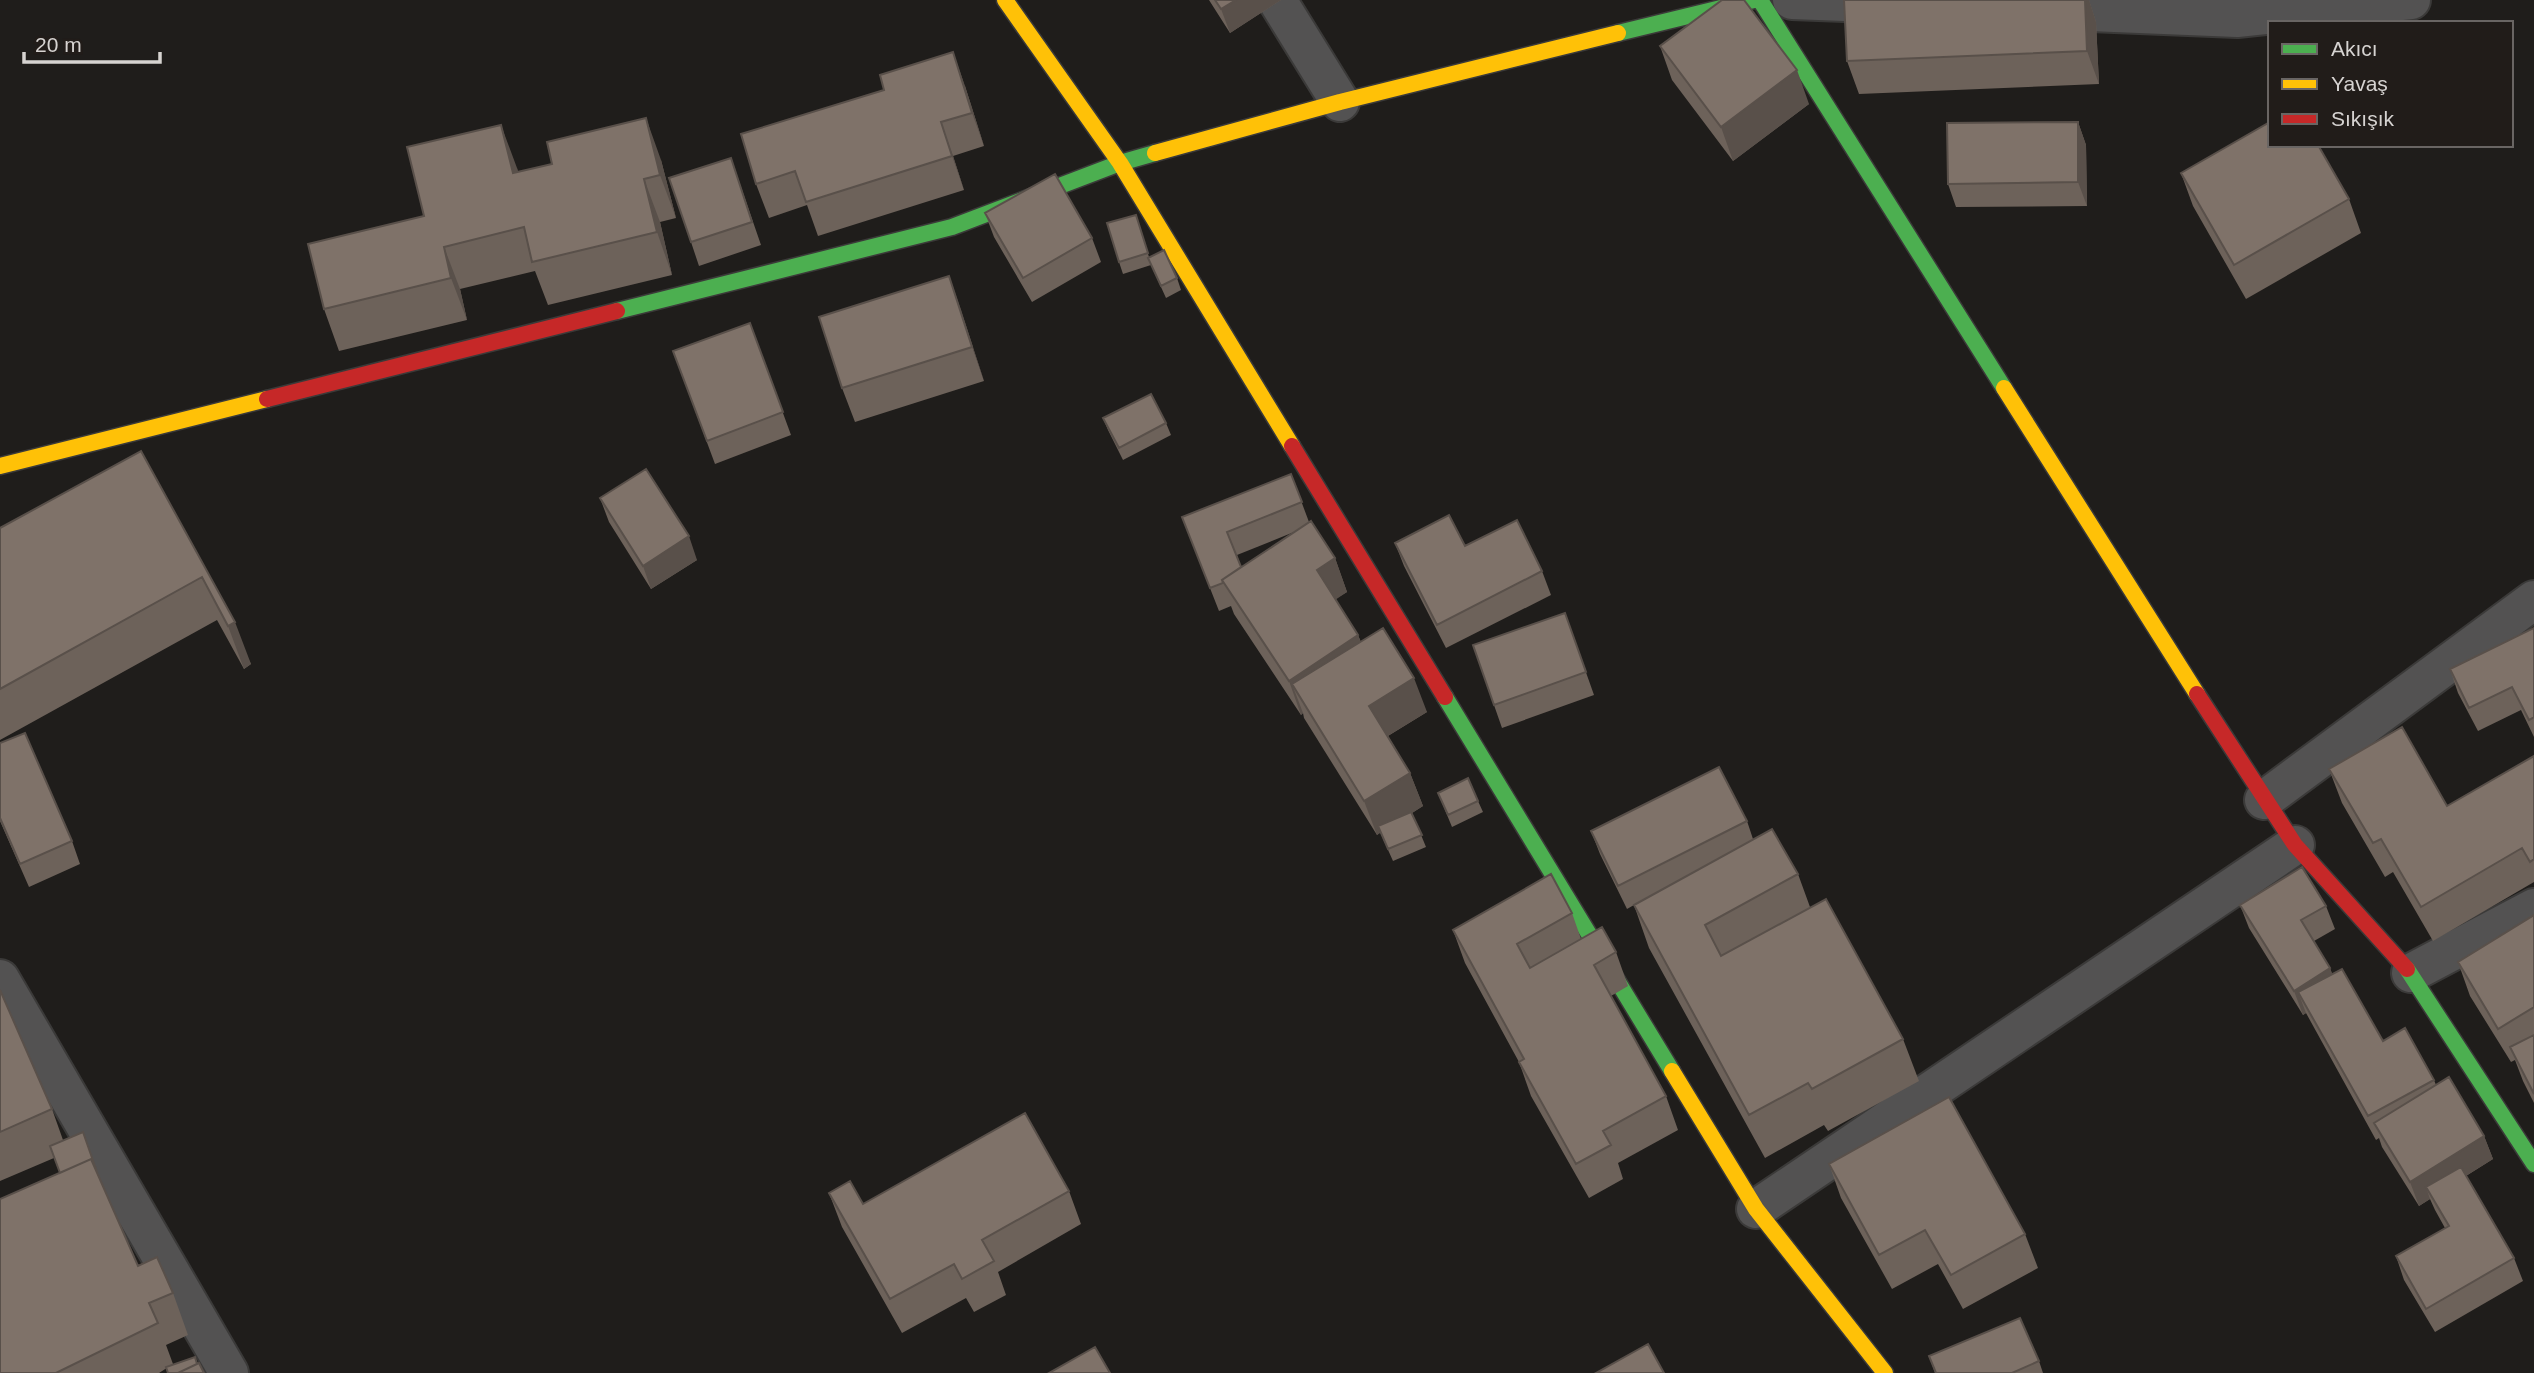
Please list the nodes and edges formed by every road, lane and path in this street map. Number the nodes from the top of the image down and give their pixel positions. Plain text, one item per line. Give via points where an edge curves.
1 (1005, 0) edge
2 (1277, 0) edge
3 (1754, 0) edge
4 (1760, 0) edge
5 (1792, 0) edge
6 (2411, 0) edge
7 (1931, 6) edge
8 (2000, 8) edge
9 (1668, 10) edge
10 (1340, 102) junction
11 (1120, 163) junction
12 (0, 467) edge
13 (2534, 600) edge
14 (2264, 800) junction
15 (2295, 845) junction
16 (2534, 908) edge
17 (2411, 973) junction
18 (0, 979) edge
19 (2534, 1164) edge
20 (1756, 1209) junction
21 (208, 1362) edge
22 (1885, 1373) edge

1 - 11 street
2 - 10 street
3 - 9 street
4 - 14 street
5 - 7 street
6 - 8 street via 2237,18
9 - 10 street
10 - 11 street
11 - 12 street via 952,227
11 - 20 street
13 - 14 street
14 - 15 street
15 - 17 street
15 - 20 street
16 - 17 street
17 - 19 street
18 - 21 street
20 - 22 street

